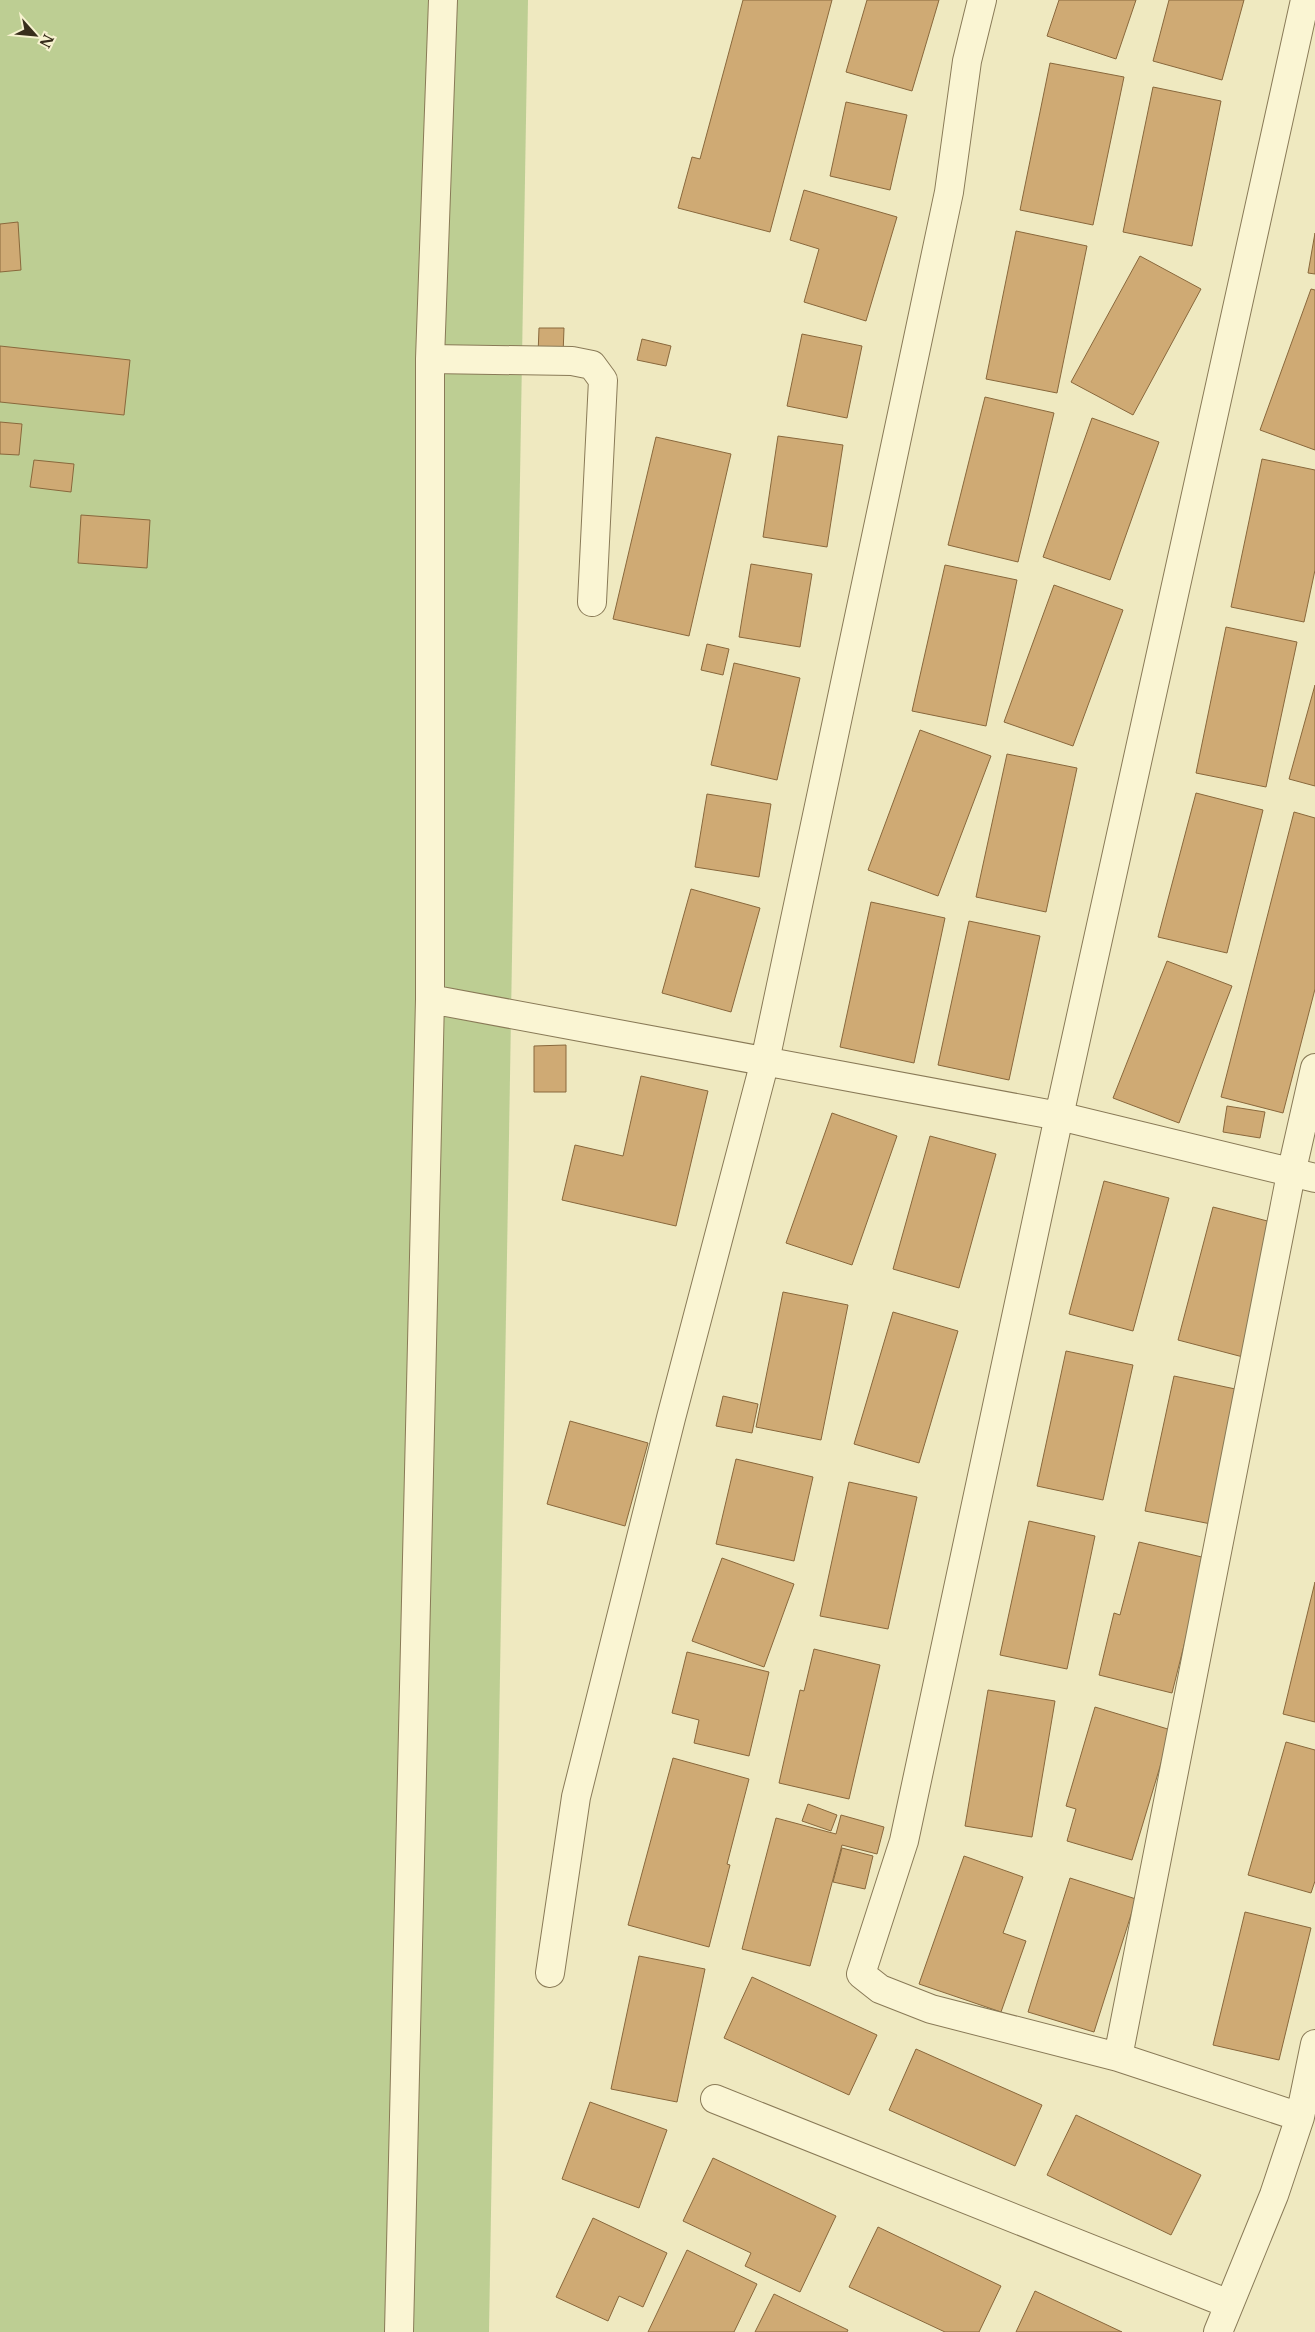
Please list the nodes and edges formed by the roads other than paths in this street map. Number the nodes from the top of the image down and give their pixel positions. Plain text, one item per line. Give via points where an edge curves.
1 (443, 0) edge
2 (982, 0) edge
3 (1305, 0) edge
4 (430, 359) junction
5 (592, 602) dead end
6 (430, 999) junction
7 (766, 1061) junction
8 (1315, 1068) edge
9 (1059, 1116) junction
10 (1303, 1176) edge
11 (550, 1972) dead end
12 (1315, 2044) edge
13 (1118, 2057) junction
14 (715, 2099) dead end
15 (1300, 2117) junction
16 (1229, 2304) junction
17 (399, 2332) edge
18 (1218, 2332) edge

1 - 4 street
2 - 7 street via 966,61 949,192
3 - 9 street
4 - 5 street via 572,361 592,365 603,380
4 - 6 street
6 - 7 street
6 - 17 street
7 - 9 street
7 - 11 street via 671,1418 576,1798
8 - 10 street
9 - 10 street
9 - 13 street via 904,1841 861,1974 880,1989 931,2009
10 - 13 street
12 - 15 street
13 - 15 street
14 - 16 street
15 - 16 street via 1274,2195
16 - 18 street

